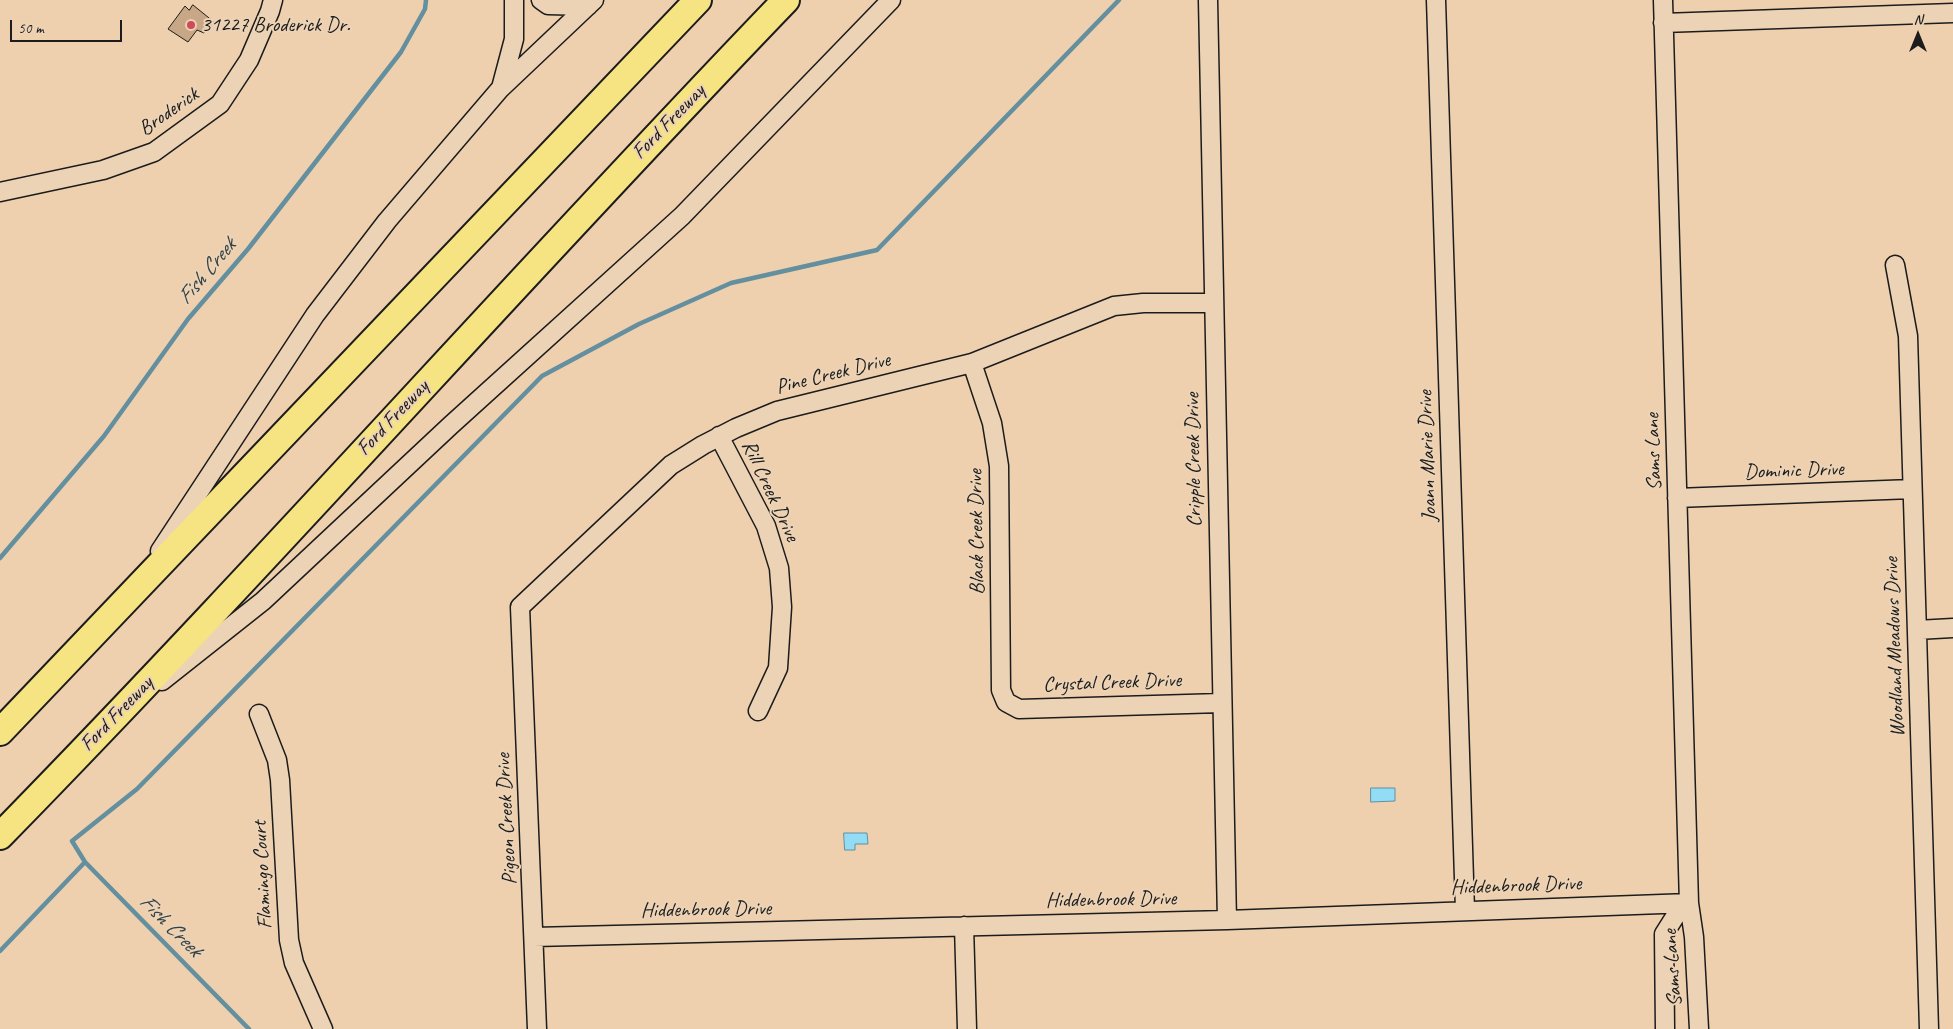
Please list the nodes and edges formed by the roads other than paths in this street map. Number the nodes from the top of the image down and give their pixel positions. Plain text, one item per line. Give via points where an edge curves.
1 (273, 0) edge
2 (514, 0) edge
3 (542, 0) edge
4 (698, 0) edge
5 (786, 0) edge
6 (891, 0) edge
7 (1208, 0) edge
8 (1436, 0) edge
9 (1662, 0) edge
10 (591, 3) edge
11 (1953, 12) edge
12 (1663, 23) junction
13 (500, 88) junction
14 (0, 192) edge
15 (1895, 265) dead end
16 (1214, 303) junction
17 (972, 363) junction
18 (719, 436) junction
19 (1912, 489) junction
20 (1677, 498) junction
21 (127, 601) junction
22 (520, 608) joint
23 (1953, 628) edge
24 (1917, 630) junction
25 (1006, 702) joint
26 (1222, 703) junction
27 (758, 711) dead end
28 (259, 714) dead end
29 (113, 720) junction
30 (0, 732) edge
31 (0, 836) edge
32 (1689, 903) junction
33 (1466, 910) junction
34 (1227, 920) junction
35 (964, 926) junction
36 (534, 937) junction
37 (322, 1029) edge
38 (537, 1029) edge
39 (967, 1029) edge
40 (1665, 1029) edge
41 (1700, 1029) edge
42 (1929, 1029) edge

1 - 14 street, Broderick via 248,60 220,104 154,152 103,170
2 - 13 street via 514,39
3 - 10 street via 548,5
4 - 21 highway
5 - 29 highway, Ford Freeway via 647,144
6 - 29 street via 682,216 264,601
7 - 16 street, Cripple Creek Drive
8 - 33 street, Joann Marie Drive
9 - 12 street, Sams Lane
10 - 13 street
11 - 12 street
12 - 20 street, Sams Lane
13 - 21 street via 387,221 315,315
15 - 19 street, Woodland Meadows Drive via 1908,336
16 - 17 street, Pine Creek Drive via 1114,306
16 - 26 street, Cripple Creek Drive
17 - 18 street, Pine Creek Drive via 777,410
17 - 25 street, Black Creek Drive via 992,423 997,451 1001,690
18 - 22 street, Pine Creek Drive via 671,465
18 - 27 street, Rill Creek Drive via 766,526 779,568 782,608 778,668
19 - 20 street, Dominic Drive
19 - 24 street, Woodland Meadows Drive
20 - 32 street, Sams Lane
21 - 30 highway
22 - 36 street, Pigeon Creek Drive
23 - 24 street
24 - 42 street, Woodland Meadows Drive
25 - 26 street, Crystal Creek Drive via 1019,709
26 - 34 street, Cripple Creek Drive
28 - 37 street, Flamingo Court via 277,760 280,780 289,940 294,963
29 - 31 highway, Ford Freeway
32 - 33 street, Hiddenbrook Drive
32 - 40 street, Sams Lane via 1676,915 1664,934
32 - 41 street, Sams Lane
33 - 34 street, Hiddenbrook Drive
34 - 35 street, Hiddenbrook Drive
35 - 36 street, Hiddenbrook Drive
35 - 39 street
36 - 38 street, Pigeon Creek Drive

